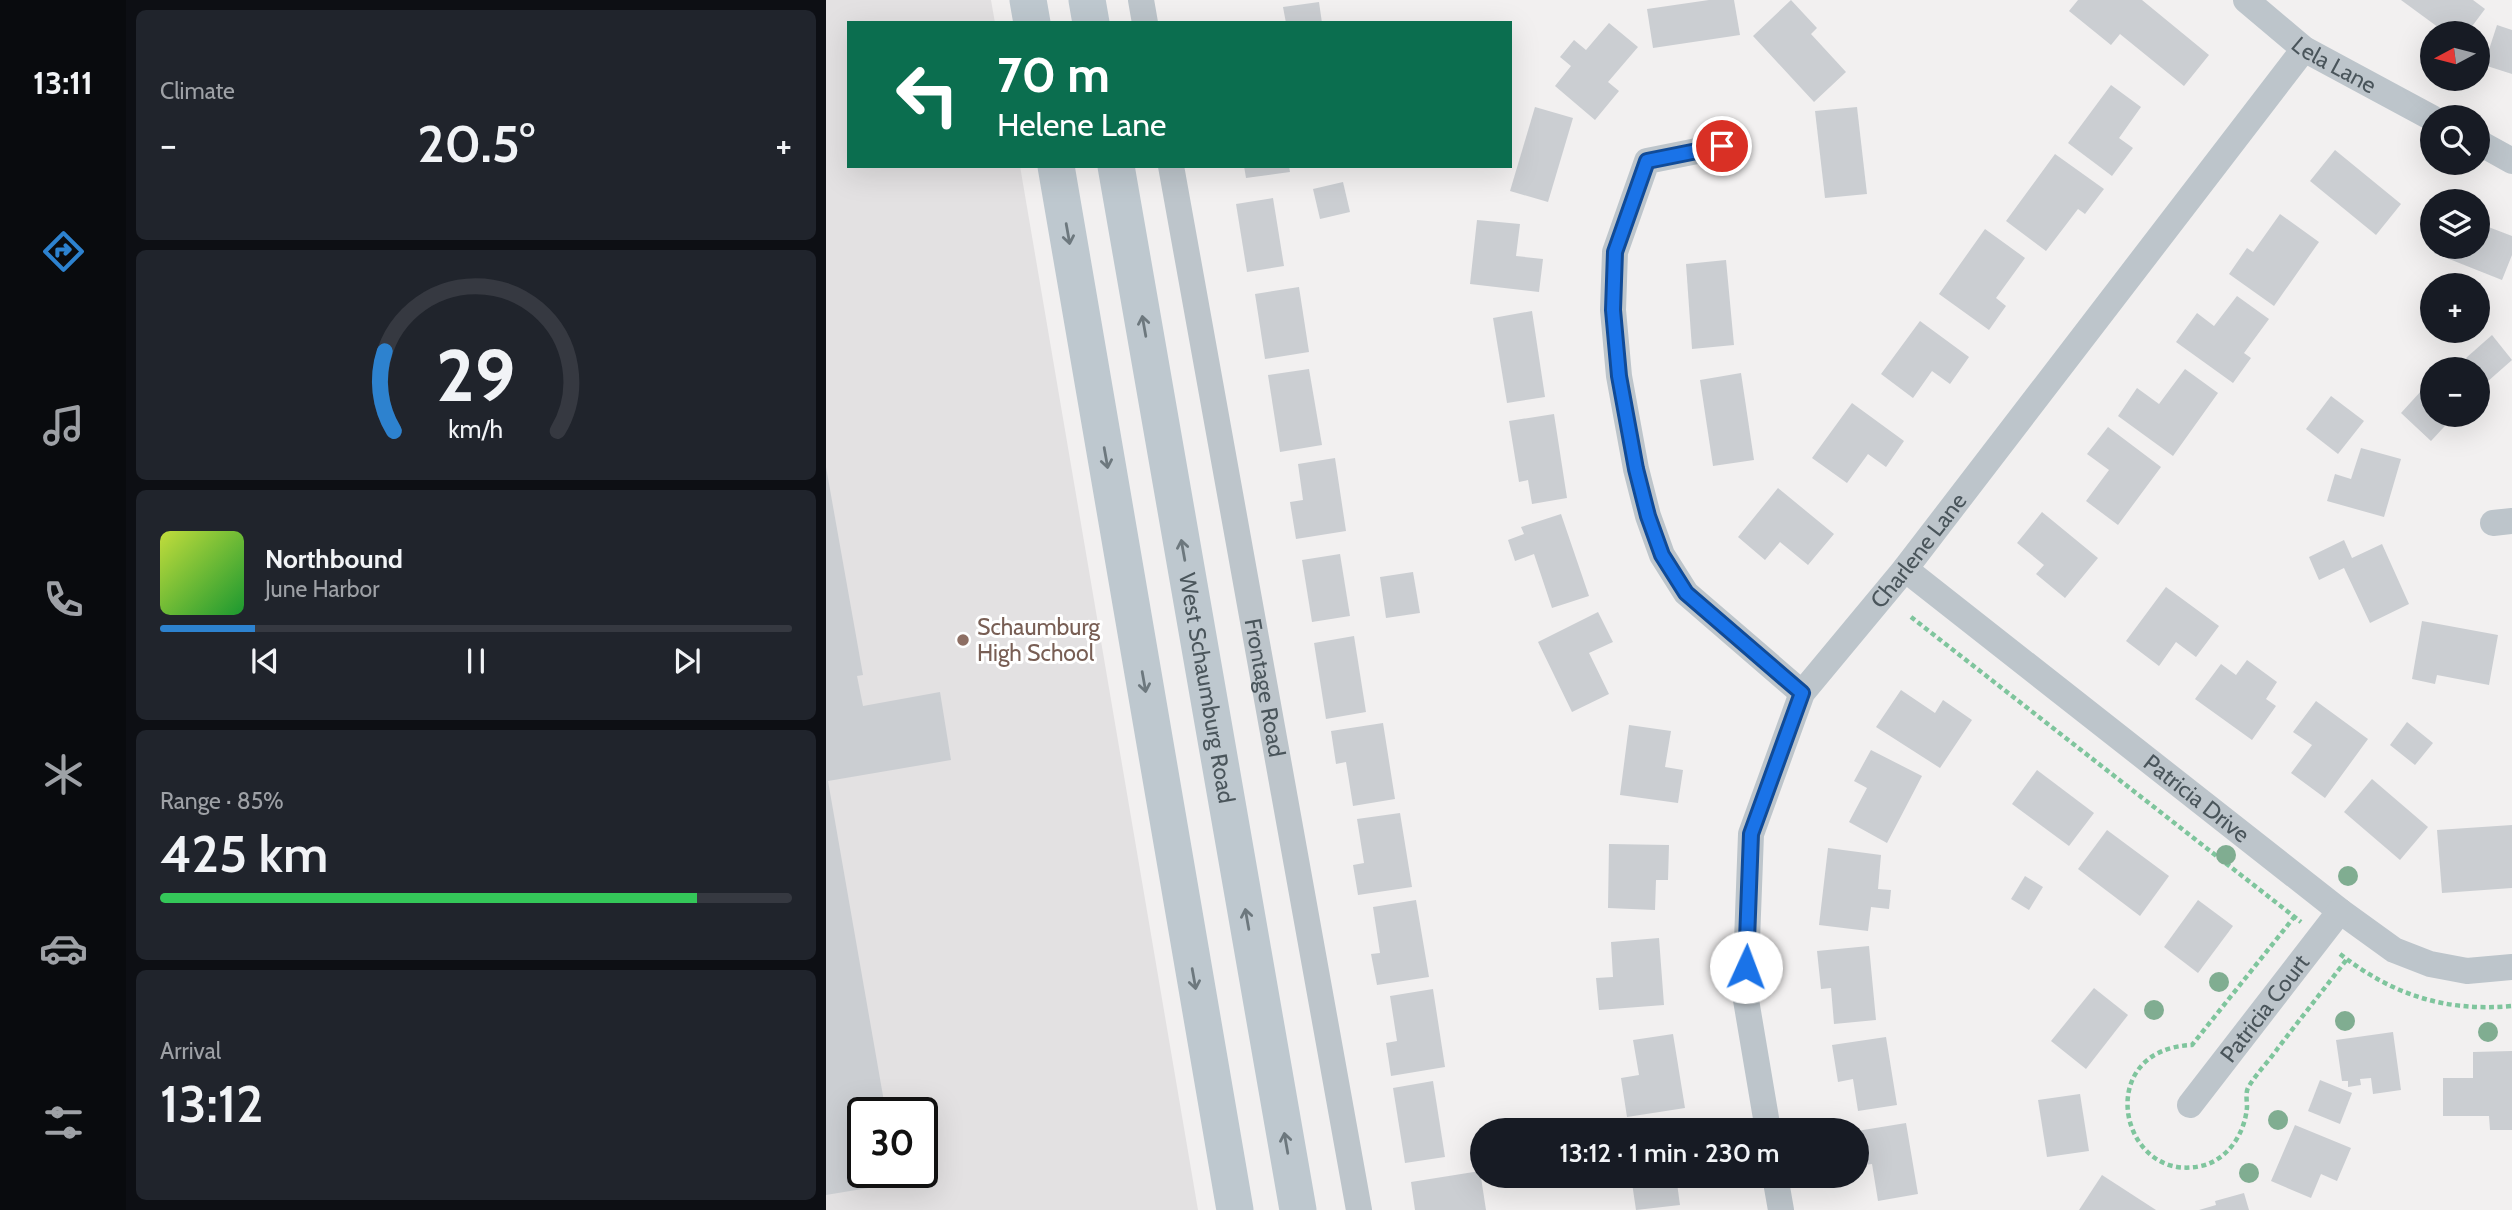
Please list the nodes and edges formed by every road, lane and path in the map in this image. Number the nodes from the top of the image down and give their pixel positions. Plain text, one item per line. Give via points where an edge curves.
1 (1028, 0) edge
2 (1087, 0) edge
3 (1141, 0) edge
4 (2246, 0) edge
5 (1032, 21) edge
6 (1091, 21) edge
7 (1145, 21) edge
8 (2304, 49) junction
9 (2420, 112) edge
10 (1722, 146) dead end
11 (2490, 149) edge
12 (2512, 161) edge
13 (1056, 168) edge
14 (1116, 168) edge
15 (1171, 168) edge
16 (1905, 569) junction
17 (1802, 693) junction
18 (2340, 911) junction
19 (2512, 967) edge
20 (2190, 1105) dead end
21 (1766, 1118) edge
22 (1777, 1188) edge
23 (1235, 1210) edge
24 (1298, 1210) edge
25 (1359, 1210) edge
26 (1781, 1210) edge

1 - 5 main road
2 - 6 main road
3 - 7 street
4 - 8 street, Lela Lane
8 - 9 street, Lela Lane
8 - 16 street, Charlene Lane
10 - 17 street via 1647,161 1615,252 1613,310 1619,376 1636,469 1662,555 1686,593
11 - 12 street
13 -> 23 main road
24 -> 14 main road, West Schaumburg Road
15 - 25 street, Frontage Road
16 - 17 street, Charlene Lane
16 - 18 street, Patricia Drive
17 - 21 street, Charlene Lane via 1751,834 1745,994
18 - 19 street, Patricia Drive via 2394,950 2430,964 2467,971
18 - 20 street, Patricia Court
22 - 26 street

